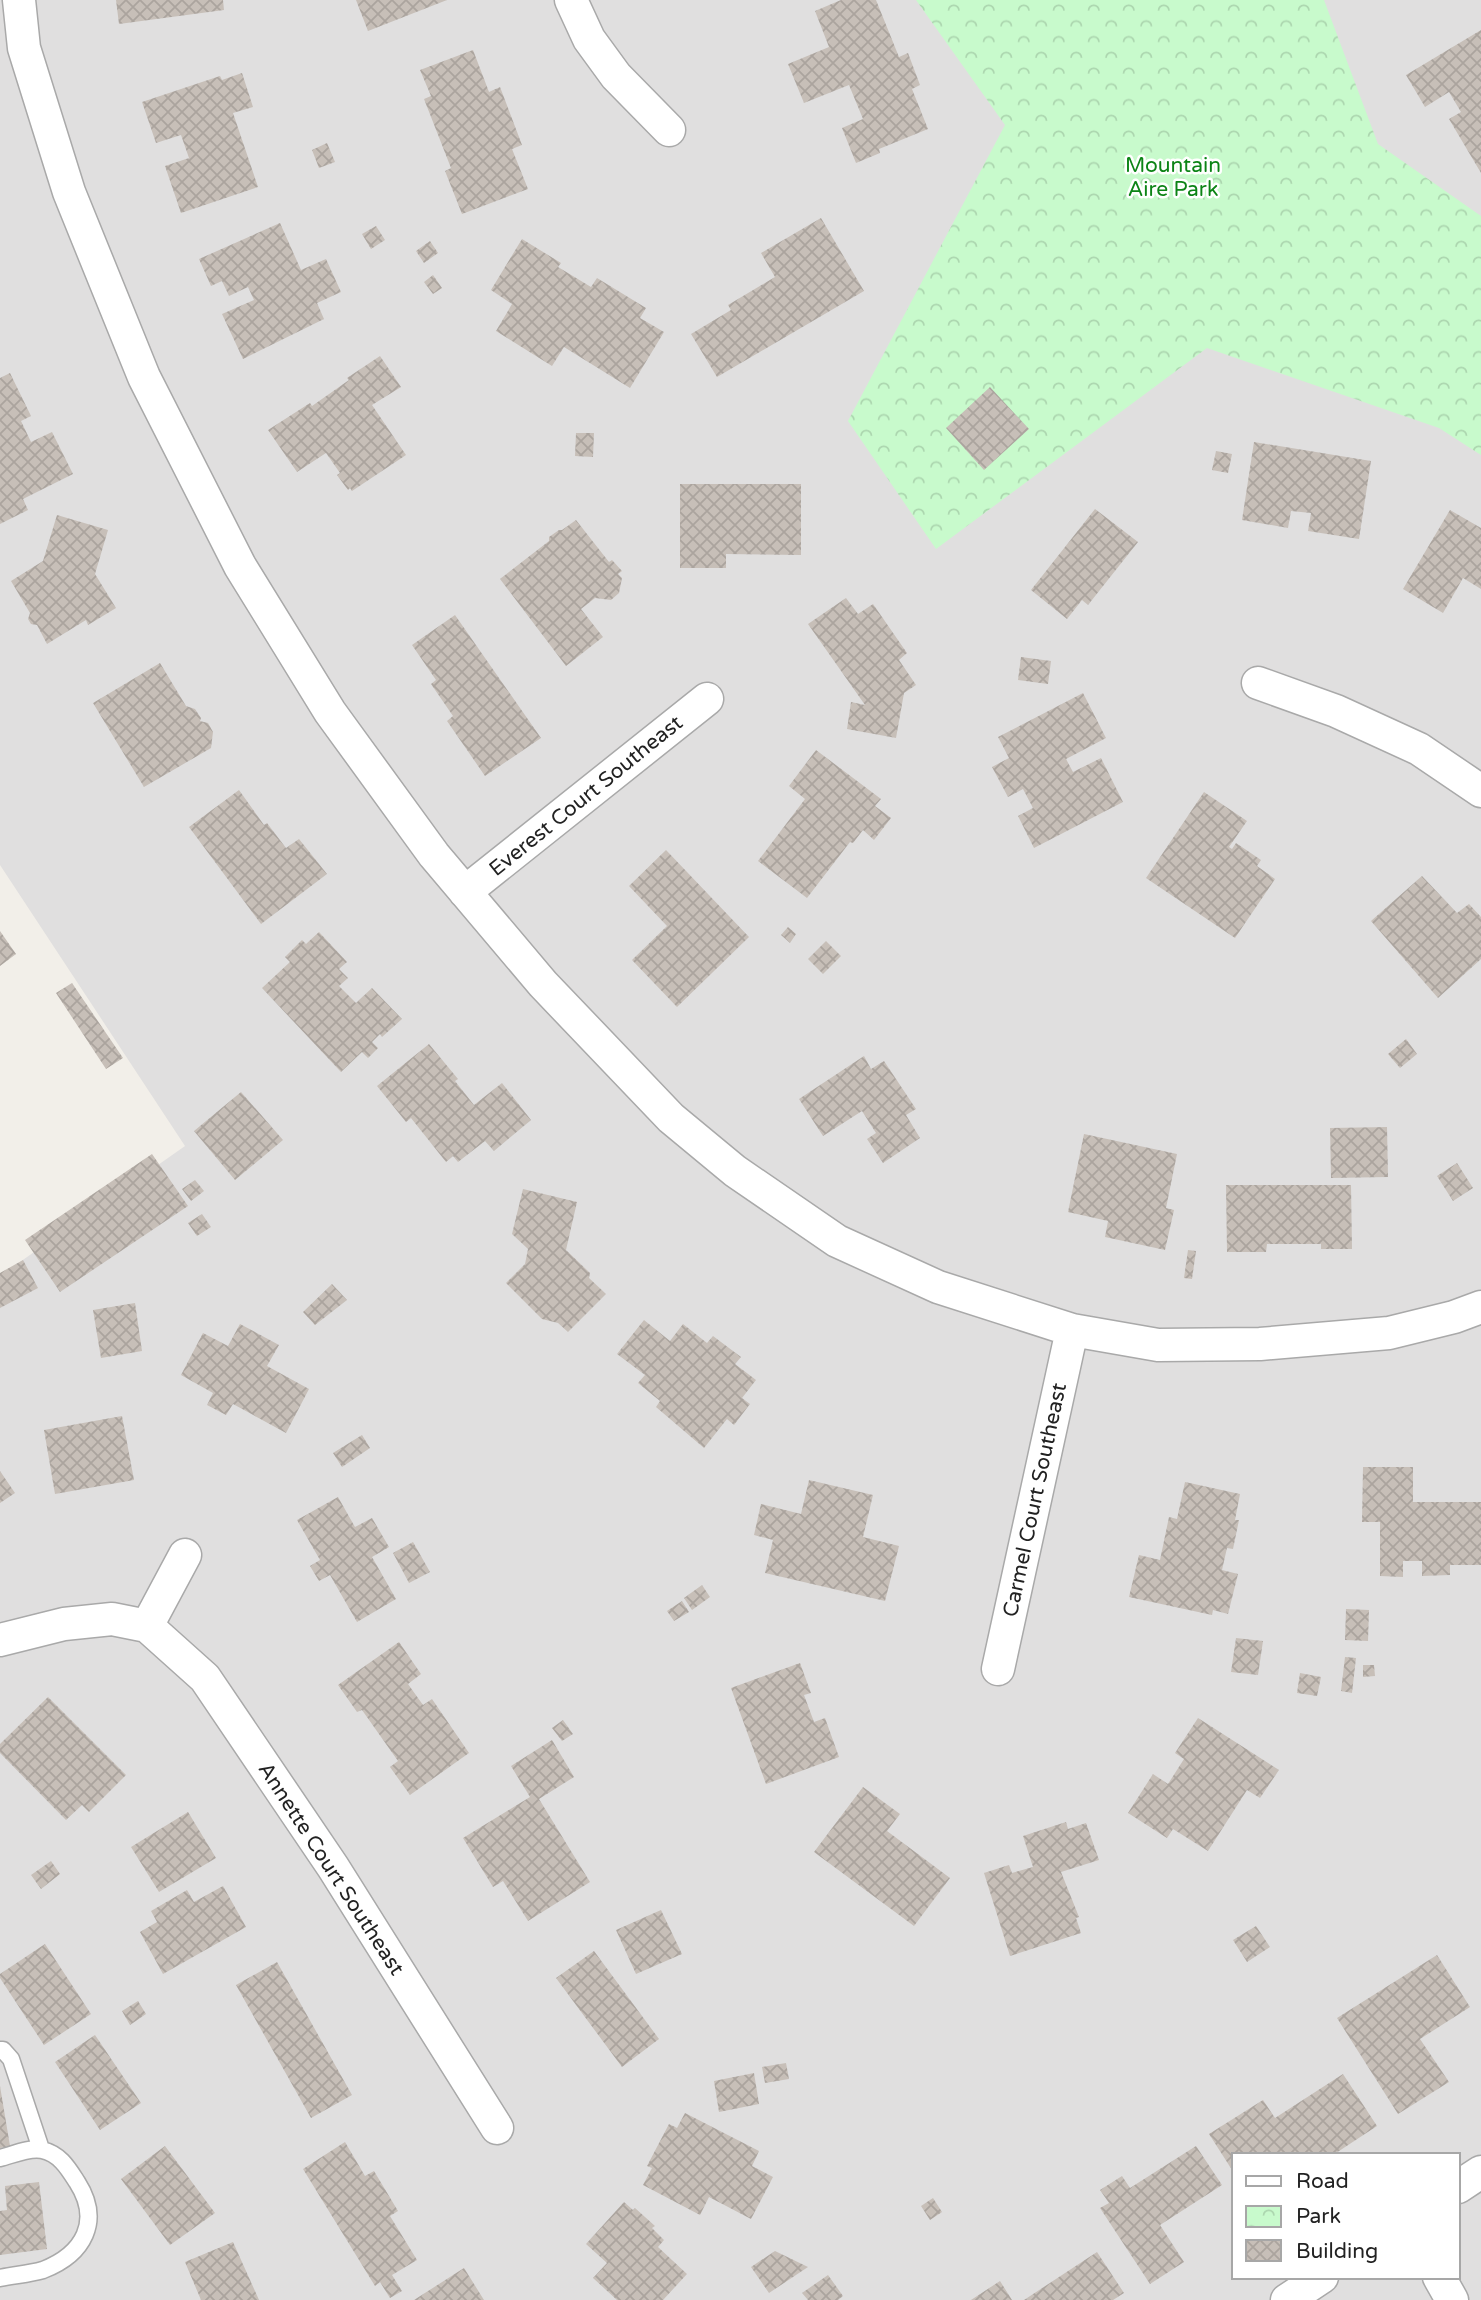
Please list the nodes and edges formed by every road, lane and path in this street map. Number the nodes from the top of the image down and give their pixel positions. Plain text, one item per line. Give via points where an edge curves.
1 (19, 0) edge
2 (571, 0) edge
3 (669, 131) dead end
4 (1258, 683) dead end
5 (707, 699) dead end
6 (1481, 792) edge
7 (465, 892) junction
8 (1481, 1307) edge
9 (1072, 1330) junction
10 (185, 1555) dead end
11 (147, 1626) junction
12 (0, 1640) edge
13 (998, 1669) dead end
14 (0, 2050) edge
15 (497, 2128) dead end
16 (41, 2149) junction
17 (0, 2158) edge
18 (1481, 2172) edge
19 (1460, 2186) edge
20 (0, 2278) edge
21 (1319, 2279) edge
22 (1440, 2279) edge
23 (1287, 2300) edge
24 (1452, 2300) edge

1 - 7 street via 24,48 69,192 156,401 240,566 331,712
2 - 3 street via 589,39 615,76
4 - 6 street via 1336,711 1419,749
5 - 7 street, Everest Court Southeast
7 - 9 street via 542,984 671,1118 734,1171 837,1241 938,1287
8 - 9 street via 1389,1333 1259,1345 1158,1345
9 - 13 street, Carmel Court Southeast
10 - 11 street
11 - 12 street via 112,1619 64,1624
11 - 15 street, Annette Court Southeast via 205,1678 333,1867
14 - 16 lane via 11,2059
16 - 17 lane
16 - 20 lane via 63,2161 86,2196 90,2220 80,2246 63,2260 41,2270
18 - 19 street
21 - 23 street
22 - 24 street

